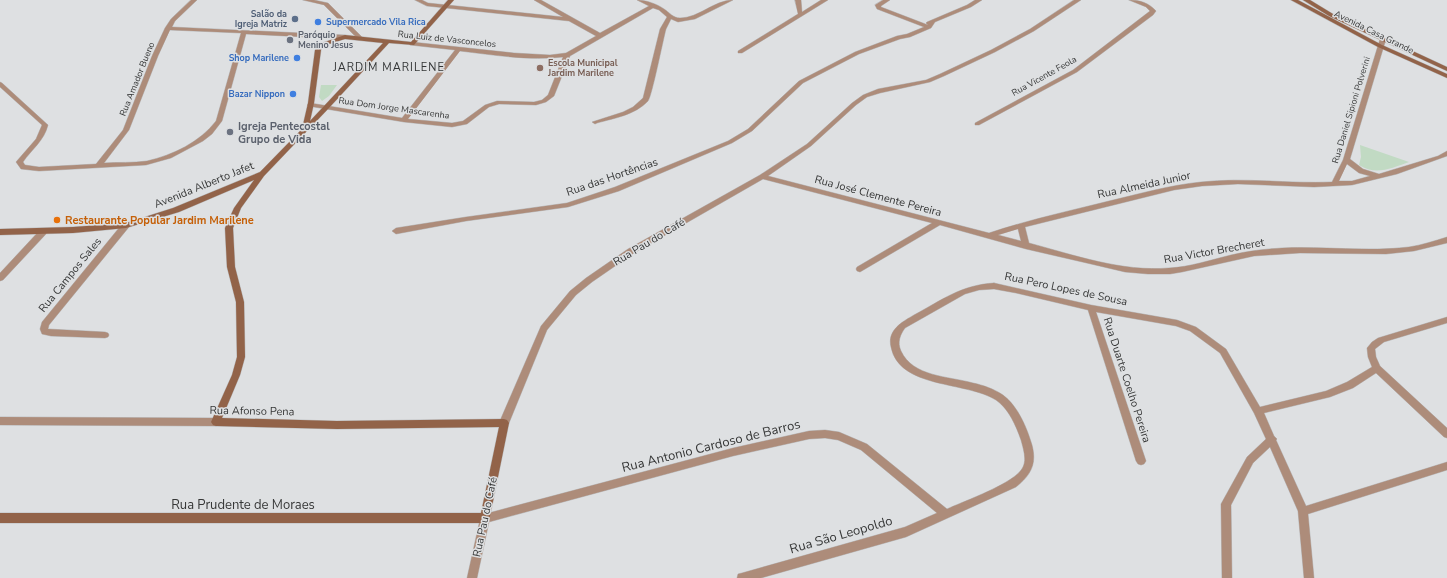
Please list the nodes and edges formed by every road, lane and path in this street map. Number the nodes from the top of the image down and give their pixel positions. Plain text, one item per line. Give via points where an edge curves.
1 (194, 0) edge
2 (306, 0) edge
3 (418, 0) edge
4 (451, 0) edge
5 (537, 0) edge
6 (640, 0) edge
7 (730, 0) edge
8 (798, 0) edge
9 (825, 0) edge
10 (887, 0) edge
11 (979, 0) edge
12 (1078, 0) edge
13 (1132, 0) edge
14 (1294, 0) edge
15 (1306, 0) edge
16 (1071, 2) edge
17 (446, 6) junction
18 (652, 6) junction
19 (800, 14) junction
20 (670, 17) junction
21 (569, 19) junction
22 (929, 24) junction
23 (168, 28) junction
24 (244, 31) junction
25 (310, 34) junction
26 (600, 36) junction
27 (345, 37) junction
28 (361, 39) junction
29 (387, 42) junction
30 (1381, 43) junction
31 (412, 44) junction
32 (321, 45) junction
33 (459, 49) junction
34 (740, 52) dead end
35 (567, 55) junction
36 (1447, 69) edge
37 (1447, 76) edge
38 (0, 84) edge
39 (310, 106) junction
40 (326, 108) junction
41 (404, 120) junction
42 (594, 122) dead end
43 (977, 124) dead end
44 (305, 129) junction
45 (1447, 153) edge
46 (1346, 160) junction
47 (98, 166) junction
48 (262, 174) junction
49 (1378, 176) junction
50 (762, 177) junction
51 (1334, 184) junction
52 (938, 223) junction
53 (126, 225) junction
54 (1021, 225) junction
55 (396, 231) dead end
56 (0, 232) edge
57 (43, 232) junction
58 (987, 236) junction
59 (1447, 240) edge
60 (1026, 246) junction
61 (860, 268) dead end
62 (0, 278) edge
63 (1091, 308) junction
64 (1447, 320) edge
65 (105, 335) dead end
66 (1376, 368) junction
67 (1258, 411) junction
68 (0, 421) edge
69 (216, 422) junction
70 (504, 423) junction
71 (1447, 434) edge
72 (1272, 439) junction
73 (1141, 461) dead end
74 (1447, 466) edge
75 (1303, 511) junction
76 (945, 513) junction
77 (0, 518) edge
78 (485, 518) junction
79 (776, 573) edge
80 (472, 578) edge
81 (742, 578) edge
82 (1227, 578) edge
83 (1309, 578) edge

1 - 23 street, Rua Amador Bueno
2 - 28 street via 326,4
3 - 17 street via 427,4
4 - 17 street
5 - 21 street
6 - 18 street
7 - 20 street via 693,18 678,20
8 - 19 street
9 - 19 street
10 - 22 street via 878,5 879,8
11 - 22 street, Rua das Hortências
12 - 16 street, Rua Pau do Café
13 - 43 street, Rua Vicente Feola via 1144,4 1153,11 1075,71
14 - 30 street, Avenida Casa Grande
15 - 30 street, Avenida Casa Grande
16 - 50 street, Rua Pau do Café via 1032,30 928,81 865,96 808,145
17 - 21 street
17 - 31 street
18 - 20 street
18 - 26 street, Rua Luiz de Vasconcelos
19 - 34 street
20 - 42 street via 663,29 646,99 625,113
21 - 26 street
22 - 55 street, Rua das Hortências via 908,36 857,53 801,82 750,130 730,142 592,198 546,209 466,218
23 - 24 street, Rua Luiz de Vasconcelos
23 - 47 street, Rua Amador Bueno via 126,130
24 - 25 street, Rua Luiz de Vasconcelos
24 - 47 street via 219,121 210,133 183,151 156,161
25 - 27 street, Rua Luiz de Vasconcelos
25 - 32 street via 317,38
26 - 35 street, Rua Luiz de Vasconcelos
27 - 28 street, Rua Luiz de Vasconcelos
27 - 32 street
28 - 29 street, Rua Luiz de Vasconcelos
29 - 31 street, Rua Luiz de Vasconcelos
29 - 40 street, Avenida Alberto Jafet
30 - 36 street, Avenida Casa Grande
30 - 37 street, Avenida Casa Grande
30 - 46 street, Rua Daniel Sipioni Polverini
31 - 33 street, Rua Luiz de Vasconcelos
32 - 39 street via 318,50
33 - 35 street, Rua Luiz de Vasconcelos via 550,57
33 - 41 street
35 - 41 street, Rua Dom Jorge Mascarenha via 551,96 539,103 499,102 487,106 470,120 460,124
38 - 47 street via 45,126 40,139 19,162 20,165 39,168
39 - 40 street, Rua Dom Jorge Mascarenha
39 - 44 street
40 - 41 street, Rua Dom Jorge Mascarenha
40 - 44 street, Avenida Alberto Jafet
44 - 48 street, Avenida Alberto Jafet
45 - 49 street, Rua Almeida Junior
46 - 49 street via 1361,170
46 - 51 street, Rua Daniel Sipioni Polverini
48 - 53 street, Avenida Alberto Jafet via 176,210
48 - 69 street via 238,208 230,228 231,267 240,302 241,357
49 - 51 street, Rua Almeida Junior
50 - 52 street, Rua José Clemente Pereira
50 - 70 street, Rua Pau do Café via 631,251 573,293 544,328
51 - 54 street, Rua Almeida Junior via 1202,184 1154,192
52 - 58 street, Rua José Clemente Pereira
52 - 61 street
53 - 57 street, Avenida Alberto Jafet
53 - 65 street, Rua Campos Sales via 45,324 44,329 51,333
54 - 58 street, Rua Almeida Junior
54 - 60 street
56 - 57 street, Avenida Alberto Jafet
57 - 62 street
58 - 60 street, Rua Victor Brecheret
59 - 60 street, Rua Victor Brecheret via 1404,250 1248,254 1193,268 1154,272 1122,268
63 - 67 street, Rua Pero Lopes de Sousa via 1177,323 1193,329 1223,350
63 - 73 street, Rua Duarte Coelho Pereira
63 - 76 street, Rua Pero Lopes de Sousa via 1016,290 994,286 979,287 962,292 902,326 896,333 894,343 897,354 912,371 970,385 1000,398 1011,410 1026,440 1029,466 1024,475 1013,484
64 - 66 street via 1375,344 1371,348
66 - 67 street via 1350,385 1326,394
66 - 71 street
67 - 72 street, Rua Pero Lopes de Sousa
68 - 69 street, Rua Afonso Pena
69 - 70 street, Rua Afonso Pena
70 - 78 street, Rua Pau do Café
72 - 75 street, Rua Pero Lopes de Sousa
72 - 82 street via 1250,460 1226,504
74 - 75 street
75 - 83 street, Rua Pero Lopes de Sousa
76 - 78 street, Rua Antonio Cardoso de Barros via 864,447 839,436 826,434 809,435 733,452
76 - 79 street, Rua São Leopoldo via 906,532
77 - 78 street, Rua Prudente de Moraes
78 - 80 street, Rua Pau do Café
79 - 81 street, Rua São Leopoldo

